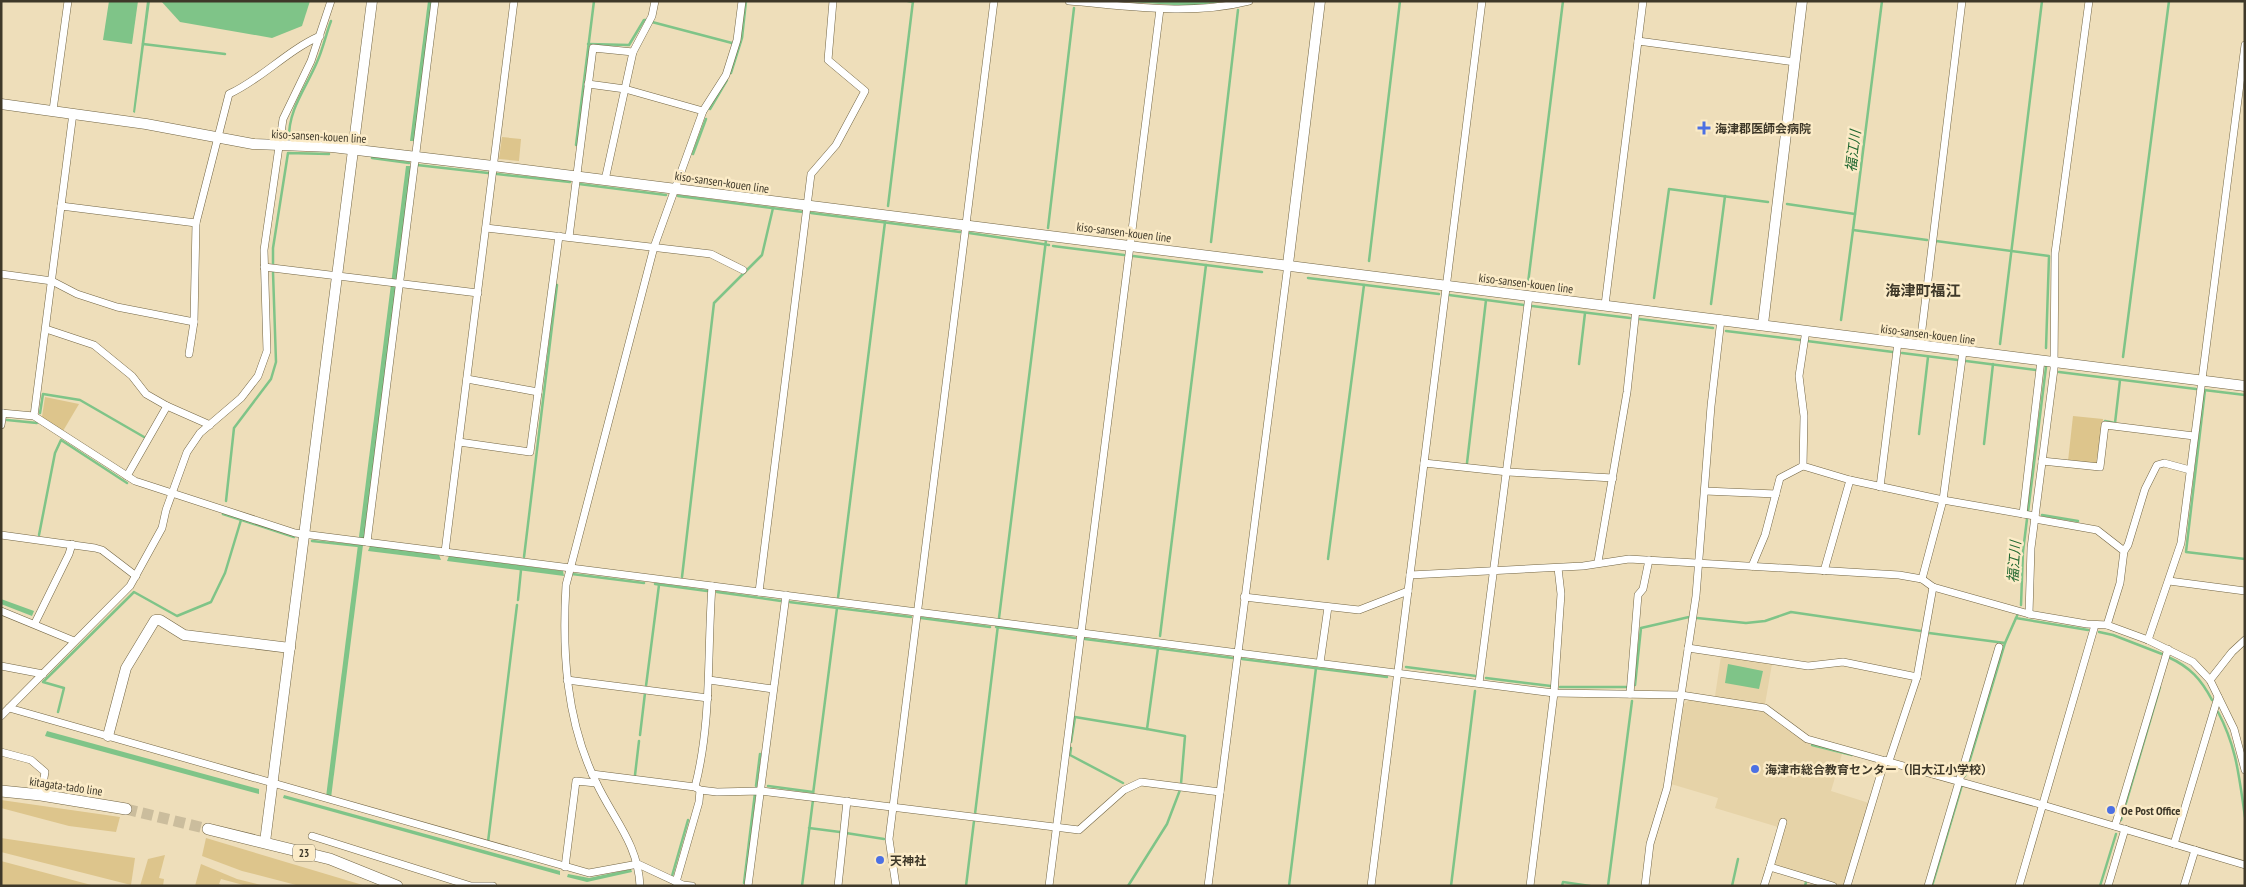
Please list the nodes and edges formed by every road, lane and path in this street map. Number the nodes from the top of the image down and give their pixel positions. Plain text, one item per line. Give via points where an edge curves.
1 (68, 1) edge
2 (332, 1) edge
3 (372, 1) edge
4 (435, 1) edge
5 (514, 1) edge
6 (656, 1) edge
7 (742, 1) edge
8 (833, 1) edge
9 (994, 1) edge
10 (1069, 1) edge
11 (1250, 1) edge
12 (1320, 1) edge
13 (1482, 1) edge
14 (1643, 1) edge
15 (1802, 1) edge
16 (1962, 1) edge
17 (2089, 1) edge
18 (1160, 9) junction
19 (320, 36) junction
20 (1638, 42) junction
21 (2245, 45) edge
22 (633, 52) junction
23 (1795, 62) junction
24 (588, 84) junction
25 (625, 89) junction
26 (1, 104) edge
27 (53, 110) junction
28 (703, 111) junction
29 (73, 113) junction
30 (219, 139) junction
31 (278, 146) junction
32 (352, 149) junction
33 (415, 156) junction
34 (493, 166) junction
35 (577, 177) junction
36 (604, 180) junction
37 (674, 188) junction
38 (61, 206) junction
39 (808, 206) junction
40 (196, 223) junction
41 (965, 226) junction
42 (486, 228) junction
43 (559, 236) junction
44 (569, 238) junction
45 (1130, 245) junction
46 (654, 247) junction
47 (1288, 264) junction
48 (264, 267) junction
49 (742, 270) dead end
50 (1, 274) edge
51 (336, 276) junction
52 (52, 281) junction
53 (396, 283) junction
54 (1446, 285) junction
55 (478, 293) junction
56 (1529, 296) junction
57 (1605, 306) junction
58 (1636, 309) junction
59 (1721, 319) junction
60 (194, 322) junction
61 (1762, 324) junction
62 (46, 329) junction
63 (1806, 330) junction
64 (1898, 342) junction
65 (1920, 345) junction
66 (1963, 351) junction
67 (189, 354) dead end
68 (2041, 360) junction
69 (2054, 361) junction
70 (467, 379) junction
71 (2202, 380) junction
72 (2245, 386) edge
73 (538, 392) junction
74 (167, 406) junction
75 (2, 413) edge
76 (34, 416) junction
77 (1, 425) edge
78 (210, 425) junction
79 (2194, 436) junction
80 (459, 442) junction
81 (2042, 460) junction
82 (1424, 463) junction
83 (1803, 466) junction
84 (2190, 470) junction
85 (1508, 472) junction
86 (127, 476) junction
87 (1613, 478) junction
88 (1850, 480) junction
89 (1880, 487) junction
90 (1704, 491) junction
91 (172, 493) junction
92 (1776, 494) junction
93 (1943, 500) junction
94 (2023, 514) junction
95 (2035, 517) junction
96 (304, 534) junction
97 (1, 536) edge
98 (367, 542) junction
99 (72, 544) junction
100 (2124, 550) junction
101 (445, 552) junction
102 (1649, 560) junction
103 (1598, 562) junction
104 (1700, 563) junction
105 (1752, 566) junction
106 (570, 568) junction
107 (1558, 568) junction
108 (1495, 571) junction
109 (1824, 571) junction
110 (1410, 575) junction
111 (136, 576) junction
112 (1922, 579) junction
113 (2169, 581) junction
114 (712, 586) junction
115 (1933, 587) junction
116 (1408, 590) junction
117 (2245, 591) edge
118 (759, 592) junction
119 (786, 595) junction
120 (1244, 597) junction
121 (1328, 607) junction
122 (1, 611) edge
123 (916, 612) junction
124 (2029, 614) junction
125 (35, 623) junction
126 (2096, 625) junction
127 (2107, 625) junction
128 (1081, 632) junction
129 (2148, 640) junction
130 (2245, 640) edge
131 (74, 641) junction
132 (1999, 646) dead end
133 (290, 648) junction
134 (1688, 648) junction
135 (2168, 649) junction
136 (1237, 653) junction
137 (1320, 663) junction
138 (1, 666) edge
139 (1397, 673) junction
140 (43, 674) junction
141 (1918, 677) junction
142 (567, 680) junction
143 (709, 680) junction
144 (2210, 680) junction
145 (1480, 683) junction
146 (773, 689) junction
147 (1554, 693) junction
148 (1630, 694) junction
149 (1681, 695) junction
150 (2218, 697) junction
151 (708, 698) junction
152 (10, 708) junction
153 (1, 716) edge
154 (108, 736) junction
155 (1, 752) edge
156 (1887, 760) junction
157 (2245, 770) edge
158 (592, 774) junction
159 (1959, 781) junction
160 (596, 783) junction
161 (272, 785) junction
162 (697, 788) junction
163 (761, 791) junction
164 (1, 792) edge
165 (1220, 792) junction
166 (41, 795) junction
167 (847, 801) junction
168 (2043, 804) junction
169 (892, 806) junction
170 (126, 810) tunnel mouth
171 (1783, 822) dead end
172 (2115, 826) junction
173 (1057, 828) junction
174 (208, 829) tunnel mouth
175 (2125, 829) junction
176 (312, 836) dead end
177 (265, 842) junction
178 (2174, 844) junction
179 (2195, 850) junction
180 (638, 864) junction
181 (2245, 865) edge
182 (564, 867) junction
183 (1770, 867) junction
184 (676, 882) junction
185 (397, 886) edge
186 (493, 886) edge
187 (640, 886) edge
188 (692, 886) edge
189 (748, 886) edge
190 (838, 886) edge
191 (896, 886) edge
192 (1049, 886) edge
193 (1208, 886) edge
194 (1371, 886) edge
195 (1530, 886) edge
196 (1645, 886) edge
197 (1764, 886) edge
198 (1833, 886) edge
199 (1847, 886) edge
200 (1928, 886) edge
201 (2019, 886) edge
202 (2108, 886) edge
203 (2184, 886) edge

1 - 27 street
2 - 19 street
3 - 32 main road
4 - 33 street
5 - 34 street
6 - 22 street via 652,16
7 - 28 street via 737,40 726,75
8 - 39 street via 828,60 865,91 836,145 812,174
9 - 41 street
10 - 18 street
11 - 18 street via 1206,9
12 - 47 main road
13 - 54 street
14 - 20 street
15 - 23 main road
16 - 65 street
17 - 69 street via 2055,253
18 - 45 street
19 - 30 street via 303,44 249,85 229,94
19 - 31 street via 283,119
20 - 23 street
20 - 57 street
21 - 71 street
22 - 24 street via 592,48
22 - 25 street
23 - 61 main road
24 - 25 street
24 - 35 street
25 - 28 street
25 - 36 street
26 - 27 main road, kiso-sansen-kouen line
27 - 29 main road, kiso-sansen-kouen line
28 - 37 street
29 - 30 main road, kiso-sansen-kouen line
29 - 38 street
30 - 31 main road, kiso-sansen-kouen line
30 - 40 street
31 - 32 main road, kiso-sansen-kouen line
31 - 48 street
32 - 33 main road, kiso-sansen-kouen line
32 - 51 main road
33 - 34 main road, kiso-sansen-kouen line
33 - 53 street
34 - 35 main road, kiso-sansen-kouen line
34 - 42 street
35 - 36 main road, kiso-sansen-kouen line
35 - 44 street
36 - 37 main road, kiso-sansen-kouen line
37 - 39 main road, kiso-sansen-kouen line
37 - 46 street
38 - 40 street
38 - 52 street
39 - 41 main road, kiso-sansen-kouen line
39 - 118 street
40 - 60 street
41 - 45 main road, kiso-sansen-kouen line
41 - 123 street
42 - 43 street
42 - 55 street
43 - 44 street
43 - 73 street
44 - 46 street
45 - 47 main road, kiso-sansen-kouen line
45 - 128 street
46 - 49 street via 712,254
46 - 106 street
47 - 54 main road, kiso-sansen-kouen line
47 - 120 street
48 - 51 street
48 - 78 street via 267,351 263,364 248,389
50 - 52 street
51 - 53 street
51 - 96 main road
52 - 60 street via 77,294 117,307
52 - 62 street
53 - 55 street
53 - 98 street
54 - 56 main road, kiso-sansen-kouen line
54 - 82 street
55 - 70 street
56 - 57 main road, kiso-sansen-kouen line
56 - 85 street
57 - 58 main road, kiso-sansen-kouen line
58 - 59 main road, kiso-sansen-kouen line
58 - 87 street
59 - 61 main road, kiso-sansen-kouen line
59 - 90 street
60 - 67 street
61 - 63 main road, kiso-sansen-kouen line
62 - 74 street via 94,345 132,376 146,394
62 - 76 street
63 - 64 main road, kiso-sansen-kouen line
63 - 83 street via 1799,376 1804,416
64 - 65 main road, kiso-sansen-kouen line
64 - 89 street
65 - 66 main road, kiso-sansen-kouen line
66 - 68 main road, kiso-sansen-kouen line
66 - 93 street
68 - 69 main road, kiso-sansen-kouen line
68 - 94 street
69 - 71 main road, kiso-sansen-kouen line
69 - 81 street
70 - 73 street
70 - 80 street
71 - 72 main road, kiso-sansen-kouen line
71 - 79 street
73 - 80 street via 530,452
74 - 78 street
74 - 86 street
75 - 76 street
75 - 77 street
76 - 86 street
78 - 91 street via 187,452
79 - 81 street via 2105,425 2100,467
79 - 84 street
80 - 101 street
81 - 95 street
82 - 85 street
82 - 110 street
83 - 88 street
83 - 92 street via 1780,478
84 - 100 street via 2164,463 2157,465 2145,489
84 - 113 street via 2181,543
85 - 87 street
85 - 108 street
86 - 91 street
87 - 103 street
88 - 89 street
88 - 109 street
89 - 93 street
90 - 92 street
90 - 104 street
91 - 96 street
91 - 111 street via 162,528
92 - 105 street via 1765,535
93 - 94 street
93 - 112 street
94 - 95 street
95 - 100 street via 2097,530
95 - 124 street
96 - 98 street
96 - 133 main road
97 - 99 street
98 - 101 street
99 - 111 street via 102,550
99 - 125 street
100 - 127 street via 2120,583
101 - 106 street
102 - 103 street
102 - 104 street
102 - 148 street via 1643,589 1638,595
103 - 107 street
104 - 105 street
104 - 134 street
105 - 109 street
106 - 114 street
106 - 142 street via 564,609
107 - 108 street
107 - 147 street via 1561,594
108 - 110 street
108 - 145 street
109 - 112 street
110 - 116 street
111 - 131 street via 130,586
112 - 115 street
113 - 117 street
113 - 129 street
114 - 118 street
114 - 143 street
115 - 124 street
115 - 141 street
116 - 121 street via 1359,610
116 - 139 street
118 - 119 street
119 - 123 street
119 - 146 street
120 - 121 street
120 - 136 street
121 - 137 street
122 - 125 street
123 - 128 street
123 - 169 street
124 - 126 street
125 - 131 street
126 - 127 street
126 - 168 street
127 - 129 street
128 - 136 street
128 - 173 street
129 - 135 street
130 - 144 street
131 - 140 street
132 - 159 street
133 - 154 main road via 184,635 155,620 126,668
133 - 161 main road
134 - 141 street via 1808,666 1843,662
134 - 149 street
135 - 144 street via 2193,662
135 - 172 street
136 - 137 street
136 - 165 street
137 - 139 street
138 - 140 street
139 - 145 street
139 - 194 street
140 - 152 street
141 - 156 street
142 - 151 street
142 - 158 street via 569,704
143 - 146 street
143 - 151 street
144 - 150 street
145 - 147 street
146 - 163 street
147 - 148 street
147 - 195 street
148 - 149 street
149 - 156 street via 1765,708 1807,739
149 - 196 street via 1667,788 1650,844
150 - 157 street via 2234,729
150 - 178 street
151 - 162 street
152 - 153 street
152 - 154 street
154 - 161 street
155 - 166 street via 31,760 45,772
156 - 159 street
156 - 199 street
158 - 160 street
158 - 162 street
159 - 168 street
159 - 200 street
160 - 180 street via 634,850
160 - 182 street via 576,781
161 - 177 main road
161 - 182 street
162 - 163 street via 717,792
162 - 184 street via 700,802
163 - 167 street
163 - 189 street
164 - 166 main road, kitagata-tado line
165 - 173 street via 1141,782 1124,790 1079,830
165 - 193 street
166 - 170 main road, kitagata-tado line
167 - 169 street
167 - 190 street
168 - 172 street
168 - 201 street
169 - 173 street
169 - 191 street via 889,839
171 - 183 street
172 - 175 street
173 - 192 street
174 - 177 main road, 23
175 - 178 street
175 - 202 street
176 - 186 street via 470,886
177 - 185 main road, 23 via 330,860
178 - 179 street
179 - 181 street
179 - 203 street
180 - 182 street via 588,874
180 - 184 street
180 - 187 street
183 - 197 street
183 - 198 street
184 - 188 street

